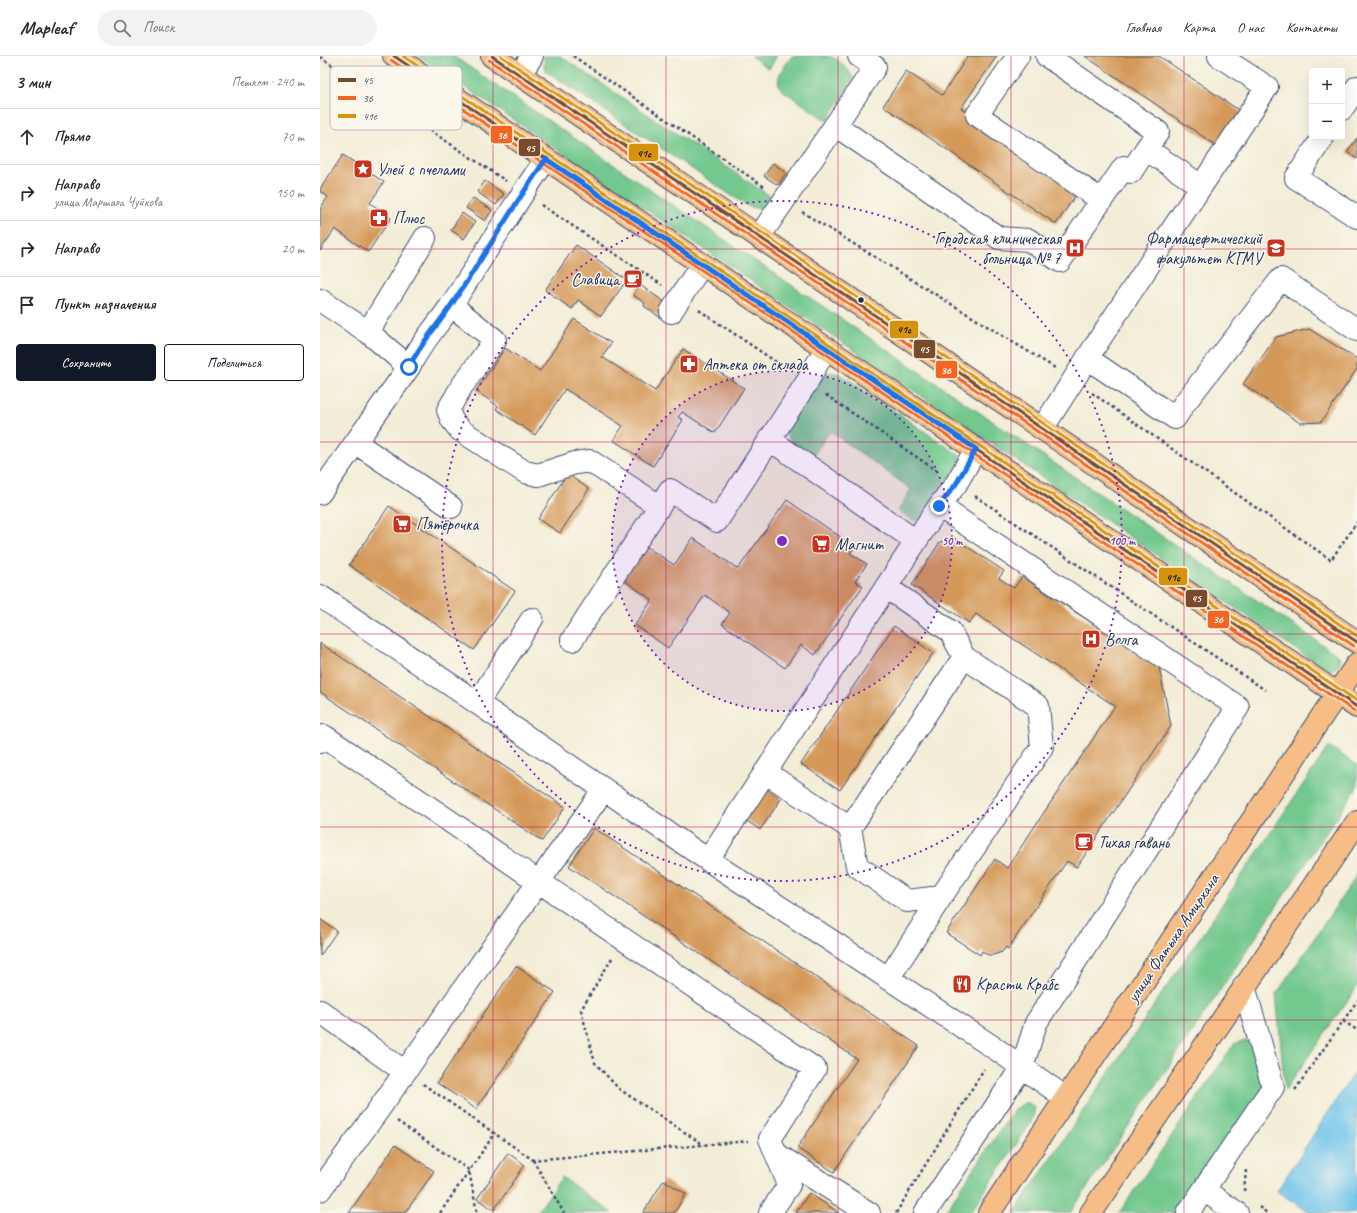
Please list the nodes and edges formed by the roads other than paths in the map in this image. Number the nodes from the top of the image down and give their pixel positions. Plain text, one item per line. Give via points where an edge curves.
1 (394, 56) edge
2 (492, 56) edge
3 (532, 56) edge
4 (860, 56) edge
5 (1018, 56) edge
6 (1047, 56) edge
7 (1219, 56) edge
8 (409, 66) edge
9 (520, 75) junction
10 (1357, 87) edge
11 (462, 102) edge
12 (1345, 105) edge
13 (835, 125) junction
14 (1321, 140) edge
15 (1146, 149) junction
16 (546, 159) junction
17 (1201, 186) junction
18 (1101, 200) junction
19 (1357, 217) edge
20 (759, 237) junction
21 (425, 238) dead end
22 (702, 264) junction
23 (320, 300) edge
24 (451, 304) junction
25 (671, 312) dead end
26 (1357, 330) edge
27 (368, 332) junction
28 (826, 348) junction
29 (1088, 358) junction
30 (409, 367) junction
31 (1042, 429) junction
32 (769, 439) junction
33 (356, 443) junction
34 (976, 449) junction
35 (320, 493) edge
36 (659, 506) junction
37 (939, 506) junction
38 (451, 507) dead end
39 (916, 541) junction
40 (886, 588) junction
41 (320, 596) edge
42 (532, 619) dead end
43 (572, 640) dead end
44 (1357, 642) edge
45 (964, 657) junction
46 (1357, 664) edge
47 (1337, 693) junction
48 (477, 703) junction
49 (1357, 707) edge
50 (320, 742) edge
51 (765, 772) junction
52 (604, 789) junction
53 (1357, 822) edge
54 (850, 828) junction
55 (708, 860) junction
56 (538, 881) junction
57 (941, 897) junction
58 (888, 979) junction
59 (1244, 986) junction
60 (320, 1011) edge
61 (1022, 1067) junction
62 (405, 1072) junction
63 (1066, 1098) junction
64 (773, 1146) junction
65 (321, 1188) edge
66 (1204, 1190) junction
67 (1245, 1204) edge
68 (770, 1213) edge
69 (869, 1213) edge
70 (925, 1213) edge
71 (989, 1213) edge
72 (1092, 1213) edge
73 (1188, 1213) edge

1 - 8 main road
2 - 9 main road
3 - 9 lane
4 - 13 lane via 875,67
5 - 18 lane via 977,115
6 - 15 lane via 1158,132
7 - 17 lane via 1266,87
9 - 20 main road
10 - 12 lane
11 - 16 main road
13 - 18 lane via 999,238 1029,240 1060,261
13 - 20 lane
14 - 19 lane via 1296,178
15 - 17 lane
15 - 18 lane via 1131,172 1124,167
16 - 22 main road
16 - 24 lane
17 - 29 lane
20 - 31 main road
21 - 27 lane
22 - 25 lane
22 - 28 main road
23 - 27 lane
24 - 30 lane
24 - 36 lane via 495,340 448,410 460,430 525,472 538,475 575,462 590,461
26 - 29 lane via 1281,279 1175,418
27 - 30 lane
28 - 32 lane
28 - 34 main road
29 - 31 lane
30 - 33 lane
31 - 44 main road
32 - 36 lane via 717,521 670,490
32 - 39 lane
33 - 35 lane
33 - 38 lane
34 - 37 lane via 956,484
34 - 47 main road
36 - 43 lane
37 - 39 lane
37 - 61 lane via 1238,707 1036,1023
39 - 40 lane
40 - 45 lane via 950,631
40 - 51 lane
41 - 48 lane
42 - 48 lane
45 - 54 lane
45 - 57 lane via 1038,706 1042,747
46 - 47 main road, улица Фатыха Амирхана
47 - 49 main road
47 - 63 main road, улица Фатыха Амирхана
48 - 52 lane
50 - 56 lane via 324,736
51 - 54 lane
51 - 55 lane
52 - 55 lane
52 - 56 lane
53 - 59 main road
54 - 57 lane via 857,866 907,901
55 - 58 lane
56 - 62 lane
56 - 64 lane via 815,1068
57 - 58 lane
58 - 61 lane
59 - 66 lane via 1273,1087
59 - 72 main road
60 - 62 lane
61 - 63 lane
61 - 70 lane
62 - 65 lane
63 - 71 main road, улица Фатыха Амирхана
64 - 68 lane via 789,1185
64 - 69 lane
66 - 67 lane
66 - 73 lane

